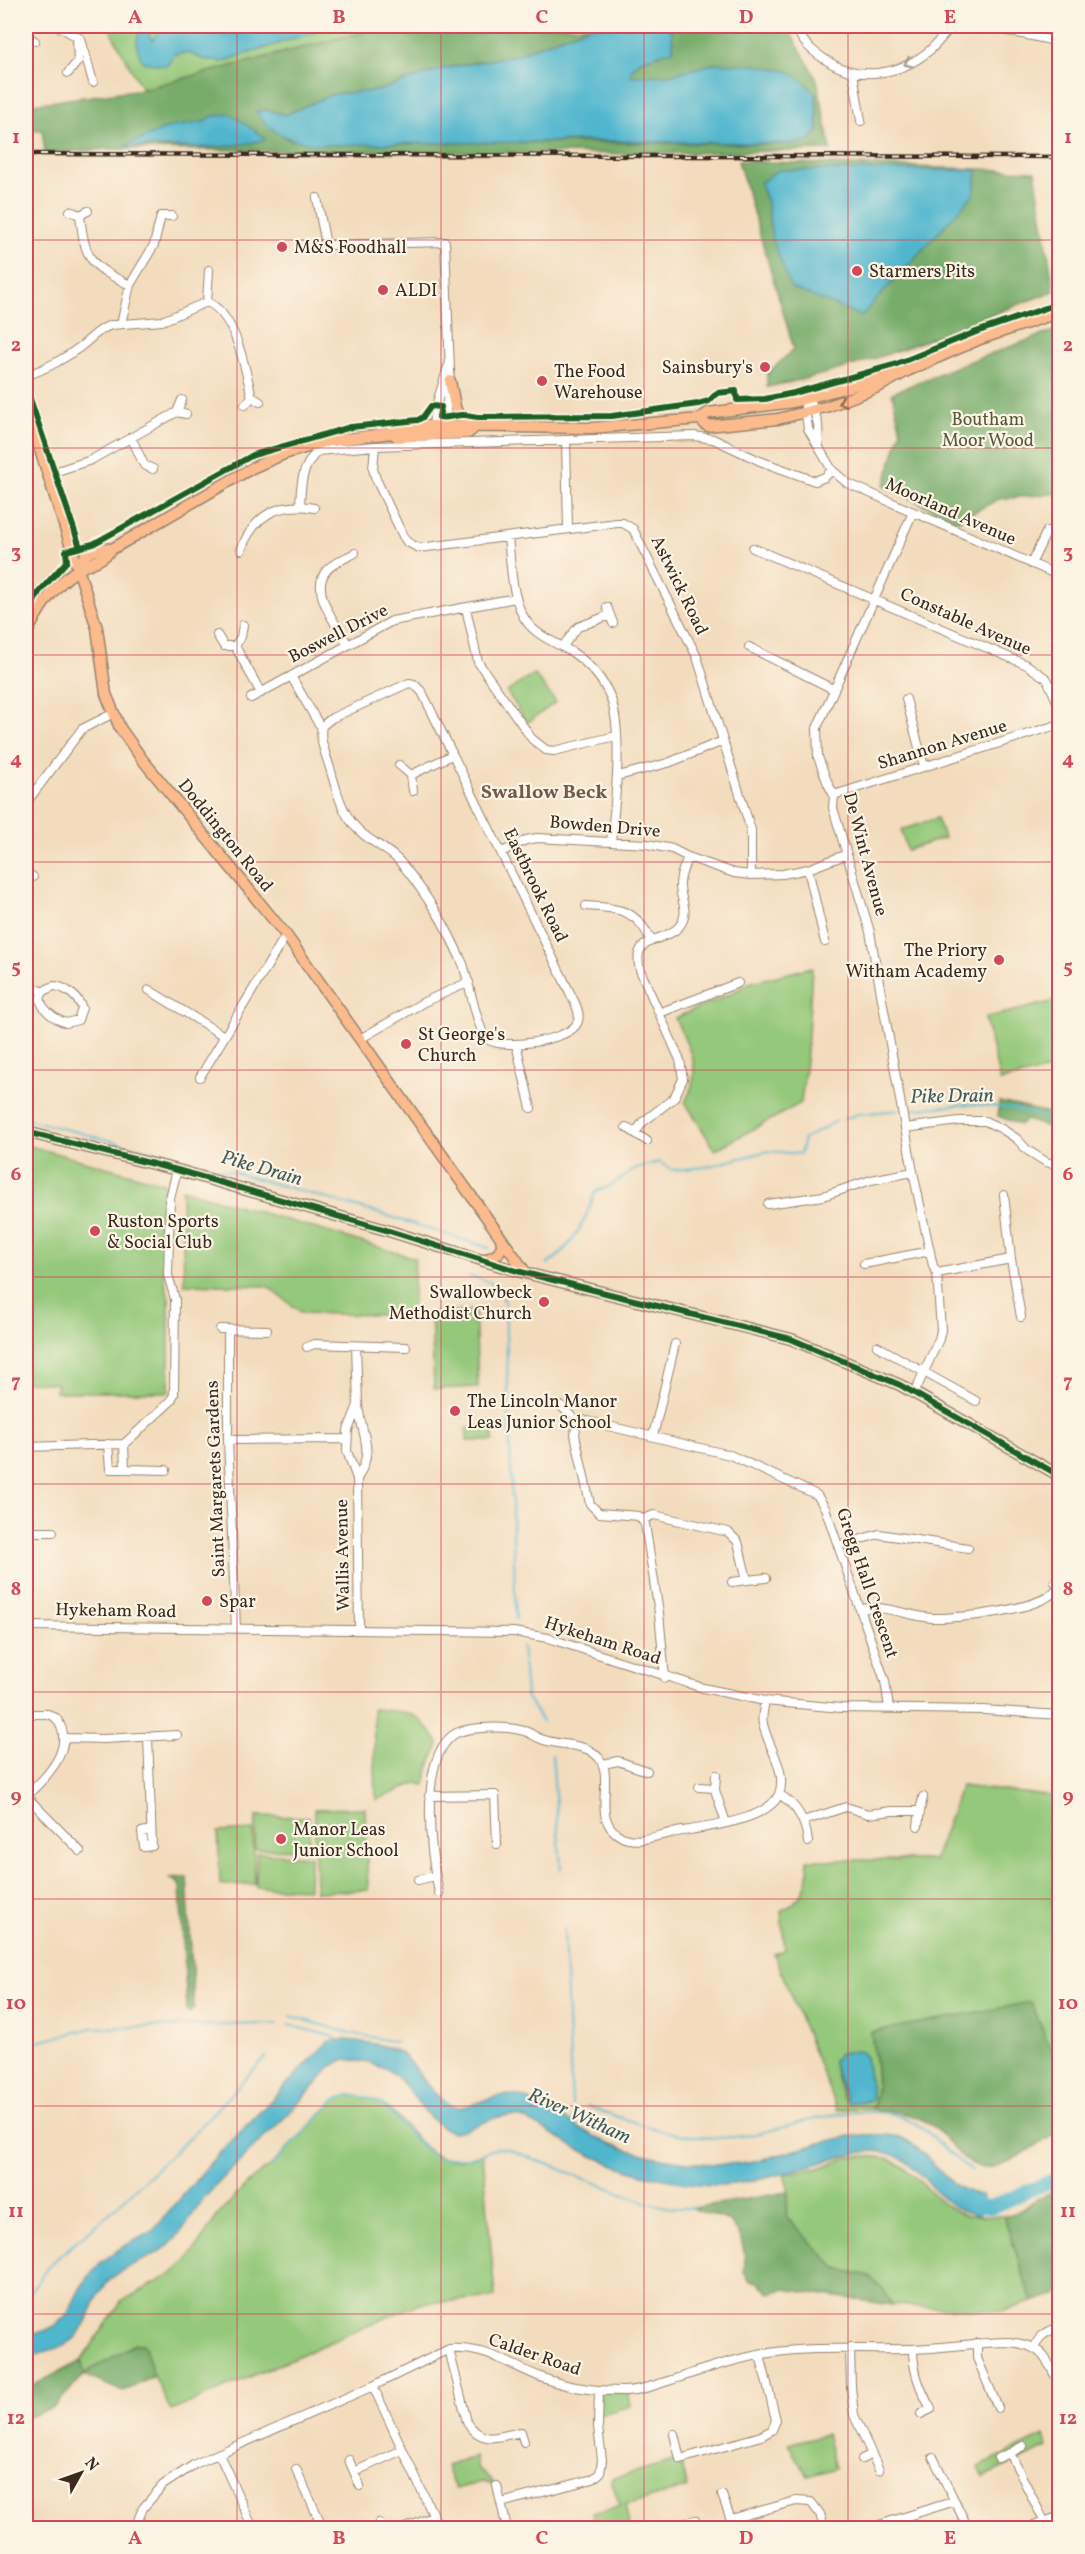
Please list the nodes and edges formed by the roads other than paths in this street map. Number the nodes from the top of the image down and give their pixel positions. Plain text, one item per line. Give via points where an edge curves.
1 (29, 26) edge
2 (58, 26) edge
3 (796, 26) edge
4 (952, 26) edge
5 (984, 26) edge
6 (1003, 27) edge
7 (77, 37) junction
8 (30, 38) edge
9 (1059, 42) edge
10 (68, 73) dead end
11 (854, 73) junction
12 (93, 82) dead end
13 (861, 121) dead end
14 (317, 198) dead end
15 (70, 211) dead end
16 (172, 216) dead end
17 (209, 270) dead end
18 (130, 285) junction
19 (207, 302) junction
20 (1059, 312) edge
21 (121, 324) junction
22 (450, 364) junction
23 (906, 371) junction
24 (26, 376) edge
25 (450, 381) junction
26 (807, 398) junction
27 (182, 400) dead end
28 (245, 405) dead end
29 (26, 406) edge
30 (734, 408) junction
31 (810, 412) junction
32 (700, 419) junction
33 (778, 419) junction
34 (475, 428) junction
35 (432, 430) junction
36 (444, 430) junction
37 (131, 437) junction
38 (566, 441) junction
39 (375, 446) junction
40 (153, 470) dead end
41 (832, 470) junction
42 (48, 474) junction
43 (300, 506) junction
44 (314, 508) dead end
45 (913, 512) junction
46 (568, 528) junction
47 (1047, 531) dead end
48 (508, 538) junction
49 (753, 548) dead end
50 (241, 550) dead end
51 (355, 554) dead end
52 (1031, 564) junction
53 (79, 569) junction
54 (1059, 576) edge
55 (516, 598) junction
56 (873, 598) junction
57 (466, 608) junction
58 (610, 615) dead end
59 (243, 625) dead end
60 (26, 635) edge
61 (217, 635) dead end
62 (348, 645) junction
63 (235, 646) junction
64 (562, 647) junction
65 (749, 647) dead end
66 (291, 676) junction
67 (833, 689) junction
68 (261, 693) junction
69 (251, 698) dead end
70 (906, 699) dead end
71 (1059, 708) edge
72 (112, 714) junction
73 (1059, 724) edge
74 (322, 726) junction
75 (616, 736) junction
76 (723, 741) junction
77 (452, 755) junction
78 (399, 765) dead end
79 (924, 766) junction
80 (411, 775) junction
81 (618, 776) junction
82 (413, 791) dead end
83 (834, 795) junction
84 (26, 803) edge
85 (611, 842) junction
86 (502, 852) junction
87 (845, 855) junction
88 (688, 857) junction
89 (808, 869) junction
90 (751, 875) junction
91 (586, 906) dead end
92 (286, 935) junction
93 (651, 940) junction
94 (825, 942) dead end
95 (469, 982) junction
96 (738, 983) dead end
97 (26, 984) edge
98 (149, 990) dead end
99 (43, 992) junction
100 (659, 1013) junction
101 (224, 1036) junction
102 (360, 1039) junction
103 (516, 1044) junction
104 (200, 1077) dead end
105 (531, 1108) dead end
106 (905, 1125) junction
107 (626, 1127) dead end
108 (26, 1132) edge
109 (635, 1133) junction
110 (647, 1141) dead end
111 (1059, 1166) edge
112 (177, 1170) junction
113 (914, 1172) junction
114 (1004, 1195) dead end
115 (768, 1204) dead end
116 (501, 1238) junction
117 (930, 1251) junction
118 (1011, 1259) junction
119 (483, 1261) junction
120 (864, 1264) dead end
121 (526, 1273) junction
122 (937, 1273) junction
123 (1021, 1317) dead end
124 (267, 1330) dead end
125 (675, 1344) dead end
126 (356, 1346) junction
127 (876, 1346) dead end
128 (307, 1347) dead end
129 (406, 1347) dead end
130 (923, 1372) junction
131 (914, 1394) junction
132 (976, 1401) dead end
133 (358, 1405) junction
134 (561, 1406) dead end
135 (578, 1423) junction
136 (653, 1436) junction
137 (347, 1439) junction
138 (228, 1440) junction
139 (108, 1444) junction
140 (123, 1444) junction
141 (26, 1447) edge
142 (125, 1470) junction
143 (166, 1470) dead end
144 (1059, 1476) edge
145 (357, 1479) junction
146 (643, 1519) junction
147 (26, 1532) edge
148 (53, 1532) dead end
149 (838, 1546) junction
150 (968, 1548) dead end
151 (1059, 1576) edge
152 (765, 1578) dead end
153 (747, 1580) junction
154 (732, 1582) dead end
155 (1059, 1587) edge
156 (860, 1610) junction
157 (26, 1626) edge
158 (236, 1628) junction
159 (359, 1630) junction
160 (665, 1678) junction
161 (765, 1701) junction
162 (889, 1708) junction
163 (26, 1714) edge
164 (1059, 1715) edge
165 (177, 1735) dead end
166 (148, 1736) junction
167 (64, 1738) junction
168 (603, 1764) junction
169 (647, 1771) dead end
170 (716, 1775) dead end
171 (699, 1787) dead end
172 (715, 1788) junction
173 (779, 1794) junction
174 (26, 1796) edge
175 (429, 1796) junction
176 (923, 1797) dead end
177 (920, 1811) junction
178 (803, 1821) junction
179 (726, 1823) junction
180 (918, 1826) dead end
181 (152, 1830) dead end
182 (808, 1842) dead end
183 (497, 1844) dead end
184 (80, 1851) dead end
185 (435, 1876) junction
186 (418, 1880) dead end
187 (439, 1893) dead end
188 (1059, 2328) edge
189 (977, 2343) junction
190 (850, 2347) junction
191 (1035, 2347) junction
192 (449, 2349) junction
193 (913, 2349) junction
194 (760, 2355) junction
195 (1059, 2385) edge
196 (373, 2386) junction
197 (600, 2391) junction
198 (993, 2403) dead end
199 (921, 2414) dead end
200 (674, 2434) dead end
201 (524, 2442) dead end
202 (1023, 2446) dead end
203 (402, 2450) junction
204 (1010, 2453) junction
205 (219, 2454) junction
206 (872, 2454) junction
207 (933, 2457) dead end
208 (998, 2458) dead end
209 (862, 2459) dead end
210 (349, 2460) dead end
211 (296, 2469) dead end
212 (879, 2470) dead end
213 (354, 2472) junction
214 (360, 2486) dead end
215 (497, 2486) dead end
216 (723, 2495) dead end
217 (955, 2501) junction
218 (501, 2503) junction
219 (1059, 2516) edge
220 (433, 2517) junction
221 (731, 2519) junction
222 (695, 2520) dead end
223 (1045, 2523) junction
224 (879, 2525) dead end
225 (664, 2528) edge
226 (135, 2529) edge
227 (253, 2529) edge
228 (323, 2529) edge
229 (406, 2529) edge
230 (439, 2529) edge
231 (507, 2529) edge
232 (734, 2529) edge
233 (824, 2529) edge
234 (968, 2529) edge
235 (1029, 2529) edge

1 - 8 street
2 - 7 street
3 - 11 street via 809,49
4 -> 11 street via 917,60 872,74
5 - 6 street
6 - 9 street
7 - 10 street via 78,61
7 - 12 street via 84,46
11 - 13 street
14 - 22 street via 326,245 445,242
15 - 18 street via 84,213 85,245 91,260 102,272
16 - 18 street via 159,212 154,245
17 - 19 street
18 - 21 street
19 - 21 street via 162,321
19 - 28 street via 225,315 241,354 256,400
20 - 23 main road via 980,339
21 - 24 street via 103,328 56,363
22 - 25 street
22 - 35 street
23 - 26 main road
23 -> 31 main road via 897,379
25 - 34 main road via 458,413
25 - 36 street
26 - 30 main road
26 - 31 street
27 - 37 street via 181,413
29 - 42 main road, Doddington Road
30 - 32 main road via 708,413
30 - 33 main road via 746,417 765,414
31 - 33 main road
31 - 41 street, Moorland Avenue via 819,445
32 - 33 main road via 707,426
32 - 34 main road via 592,428
34 - 36 main road
35 - 36 main road
35 - 53 main road via 407,427 391,433 324,442 284,454 112,549 93,565
37 - 40 street via 144,470
37 - 42 street via 91,460
38 - 39 street
38 - 41 street via 694,436 713,439 815,480
38 - 46 street
39 - 43 street via 318,452 306,465
39 - 48 street, Astwick Road via 376,479 403,536 412,546 425,548
41 - 45 street, Moorland Avenue via 847,483
42 - 53 main road, Doddington Road
43 - 44 street
43 - 50 street via 285,507 258,521
45 - 52 street, Moorland Avenue
45 - 56 street, De Wint Avenue
46 - 48 street, Astwick Road
46 - 76 street, Astwick Road via 623,523 633,529 697,657
47 - 52 street
48 - 55 street
49 - 56 street, Constable Avenue
51 - 62 street via 328,568 320,584 321,595
52 - 54 street, Moorland Avenue
53 - 60 main road via 45,601
53 - 72 main road, Doddington Road via 97,628 103,680
55 - 57 street, Boswell Drive
55 - 64 street via 529,625
56 - 67 street, De Wint Avenue
56 - 71 street, Constable Avenue via 1041,673 1052,687
57 - 62 street, Boswell Drive via 392,621
57 - 75 street via 478,663 532,740 554,751
58 - 64 street via 578,627
59 - 63 street via 242,638
61 - 63 street via 224,646
62 - 66 street, Boswell Drive
63 - 68 street
64 - 75 street via 583,660 609,694
65 - 67 street
66 - 68 street, Boswell Drive
66 - 74 street, Eastbrook Road
67 - 83 street, De Wint Avenue via 816,738 818,757
68 - 69 street, Boswell Drive
70 - 79 street
72 - 84 street via 82,729
72 - 92 main road, Doddington Road via 130,744
73 - 79 street, Shannon Avenue
74 - 77 street, Eastbrook Road via 332,718 414,684 422,692
74 - 95 street, Eastbrook Road via 321,738 342,807 359,832 406,869 444,926
75 - 81 street
76 - 81 street via 668,763
76 - 90 street, Astwick Road via 751,830
77 - 80 street
77 - 86 street, Eastbrook Road
78 - 80 street
79 - 83 street, Shannon Avenue
80 - 82 street
81 - 85 street
83 - 87 street, De Wint Avenue via 833,808
85 - 86 street, Bowden Drive via 537,838
85 - 88 street, Bowden Drive via 647,844
86 - 103 street, Eastbrook Road via 579,1016 576,1025 565,1032
87 - 89 street, Bowden Drive
87 - 106 street, De Wint Avenue via 870,932
88 - 90 street, Bowden Drive
88 - 93 street via 680,882 686,914 683,922 672,932
89 - 90 street, Bowden Drive
89 - 94 street
91 - 93 street via 629,913 640,920
92 - 101 street
92 - 102 main road, Doddington Road
93 - 100 street via 641,950 638,964
95 - 102 street via 424,1002
95 - 103 street, Eastbrook Road via 483,1034 491,1041
96 - 100 street
97 - 99 street
98 - 101 street
99 - 99 street via 61,987 78,999 81,1016 72,1023 61,1022 46,1012
100 - 109 street via 680,1060 683,1079 674,1098
101 - 104 street
102 - 116 main road, Doddington Road
103 - 105 street
106 - 111 street via 985,1121 1046,1162
106 - 113 street, De Wint Avenue
107 - 109 street
108 - 112 main road
109 - 110 street
112 - 119 main road
112 - 140 street via 170,1198 168,1275 175,1299 174,1394
113 - 115 street via 862,1182 823,1196
113 - 117 street, De Wint Avenue
114 - 118 street
116 - 119 main road via 498,1254
116 - 121 main road, Doddington Road
117 - 120 street
117 - 122 street, De Wint Avenue
118 - 122 street
118 - 123 street
119 - 121 main road
121 - 131 main road via 791,1339
122 - 130 street, De Wint Avenue via 941,1330
124 - 138 street, Saint Margarets Gardens via 224,1329
125 - 136 street
126 - 128 street
126 - 129 street
126 - 133 street, Wallis Avenue
127 - 130 street
130 - 131 street, De Wint Avenue
130 - 132 street
131 - 144 main road
133 - 137 street, Wallis Avenue
133 - 145 street, Wallis Avenue via 368,1446 365,1465
134 - 135 street
135 - 136 street, Gregg Hall Crescent via 587,1419
135 - 146 street via 575,1435 590,1504 599,1514
136 - 149 street, Gregg Hall Crescent via 730,1455 817,1495
137 - 138 street
137 - 145 street, Wallis Avenue via 348,1461
138 - 158 street, Saint Margarets Gardens
139 - 140 street
139 - 141 street
139 - 142 street via 110,1469
140 - 142 street
142 - 143 street
145 - 159 street, Wallis Avenue
146 - 153 street via 654,1515 728,1532 738,1542
146 - 160 street
147 - 148 street
149 - 150 street via 879,1534
149 - 156 street, Gregg Hall Crescent
151 - 155 street via 1055,1582
152 - 153 street
153 - 154 street
155 - 156 street via 1024,1608 954,1617 908,1615 871,1606
156 - 162 street, Gregg Hall Crescent via 885,1681
157 - 158 street, Hykeham Road
158 - 159 street, Hykeham Road
159 - 160 street, Hykeham Road via 514,1632 548,1638
160 - 161 street, Hykeham Road
161 - 162 street, Hykeham Road
161 - 173 street via 763,1725 781,1777
162 - 164 street, Hykeham Road
163 - 167 street via 56,1718
165 - 166 street
166 - 167 street
166 - 181 street
167 - 174 street via 54,1768
168 - 169 street via 618,1761
168 - 175 street via 591,1751 515,1728 472,1729 455,1734 444,1746
168 - 179 street via 606,1821 623,1838 640,1840
170 - 172 street
171 - 172 street
172 - 179 street
173 - 178 street via 794,1804
173 - 179 street via 761,1811
174 - 184 street
175 - 183 street via 496,1791
175 - 185 street
176 - 177 street
177 - 178 street via 868,1815 846,1807
177 - 180 street
178 - 182 street
185 - 186 street
185 - 187 street
188 - 191 street via 1042,2336
189 - 191 street, Calder Road via 1010,2342
189 - 193 street, Calder Road
189 - 198 street via 977,2358
190 - 193 street, Calder Road
190 - 194 street, Calder Road
190 - 206 street via 854,2415
191 - 195 street via 1042,2352
192 - 196 street
192 - 197 street, Calder Road via 494,2355 544,2378
192 - 201 street via 467,2421 474,2432 491,2438 521,2432
193 - 199 street via 913,2367 930,2409
194 - 197 street, Calder Road via 650,2387
194 - 200 street via 776,2420 772,2430 681,2463
196 - 203 street
196 - 205 street
197 - 218 street via 600,2473 593,2480
202 - 204 street
203 - 213 street
203 - 220 street
204 - 208 street
204 - 223 street
205 - 226 street via 195,2464 163,2486 144,2508
205 - 227 street
206 - 209 street
206 - 212 street
207 - 217 street
210 - 213 street
211 - 228 street
213 - 214 street
215 - 218 street
216 - 221 street
217 - 224 street via 890,2518
217 - 234 street
218 - 231 street
219 - 223 street
220 - 229 street
220 - 230 street
221 - 232 street
221 - 233 street via 796,2501 811,2502
222 - 225 street
223 - 235 street

